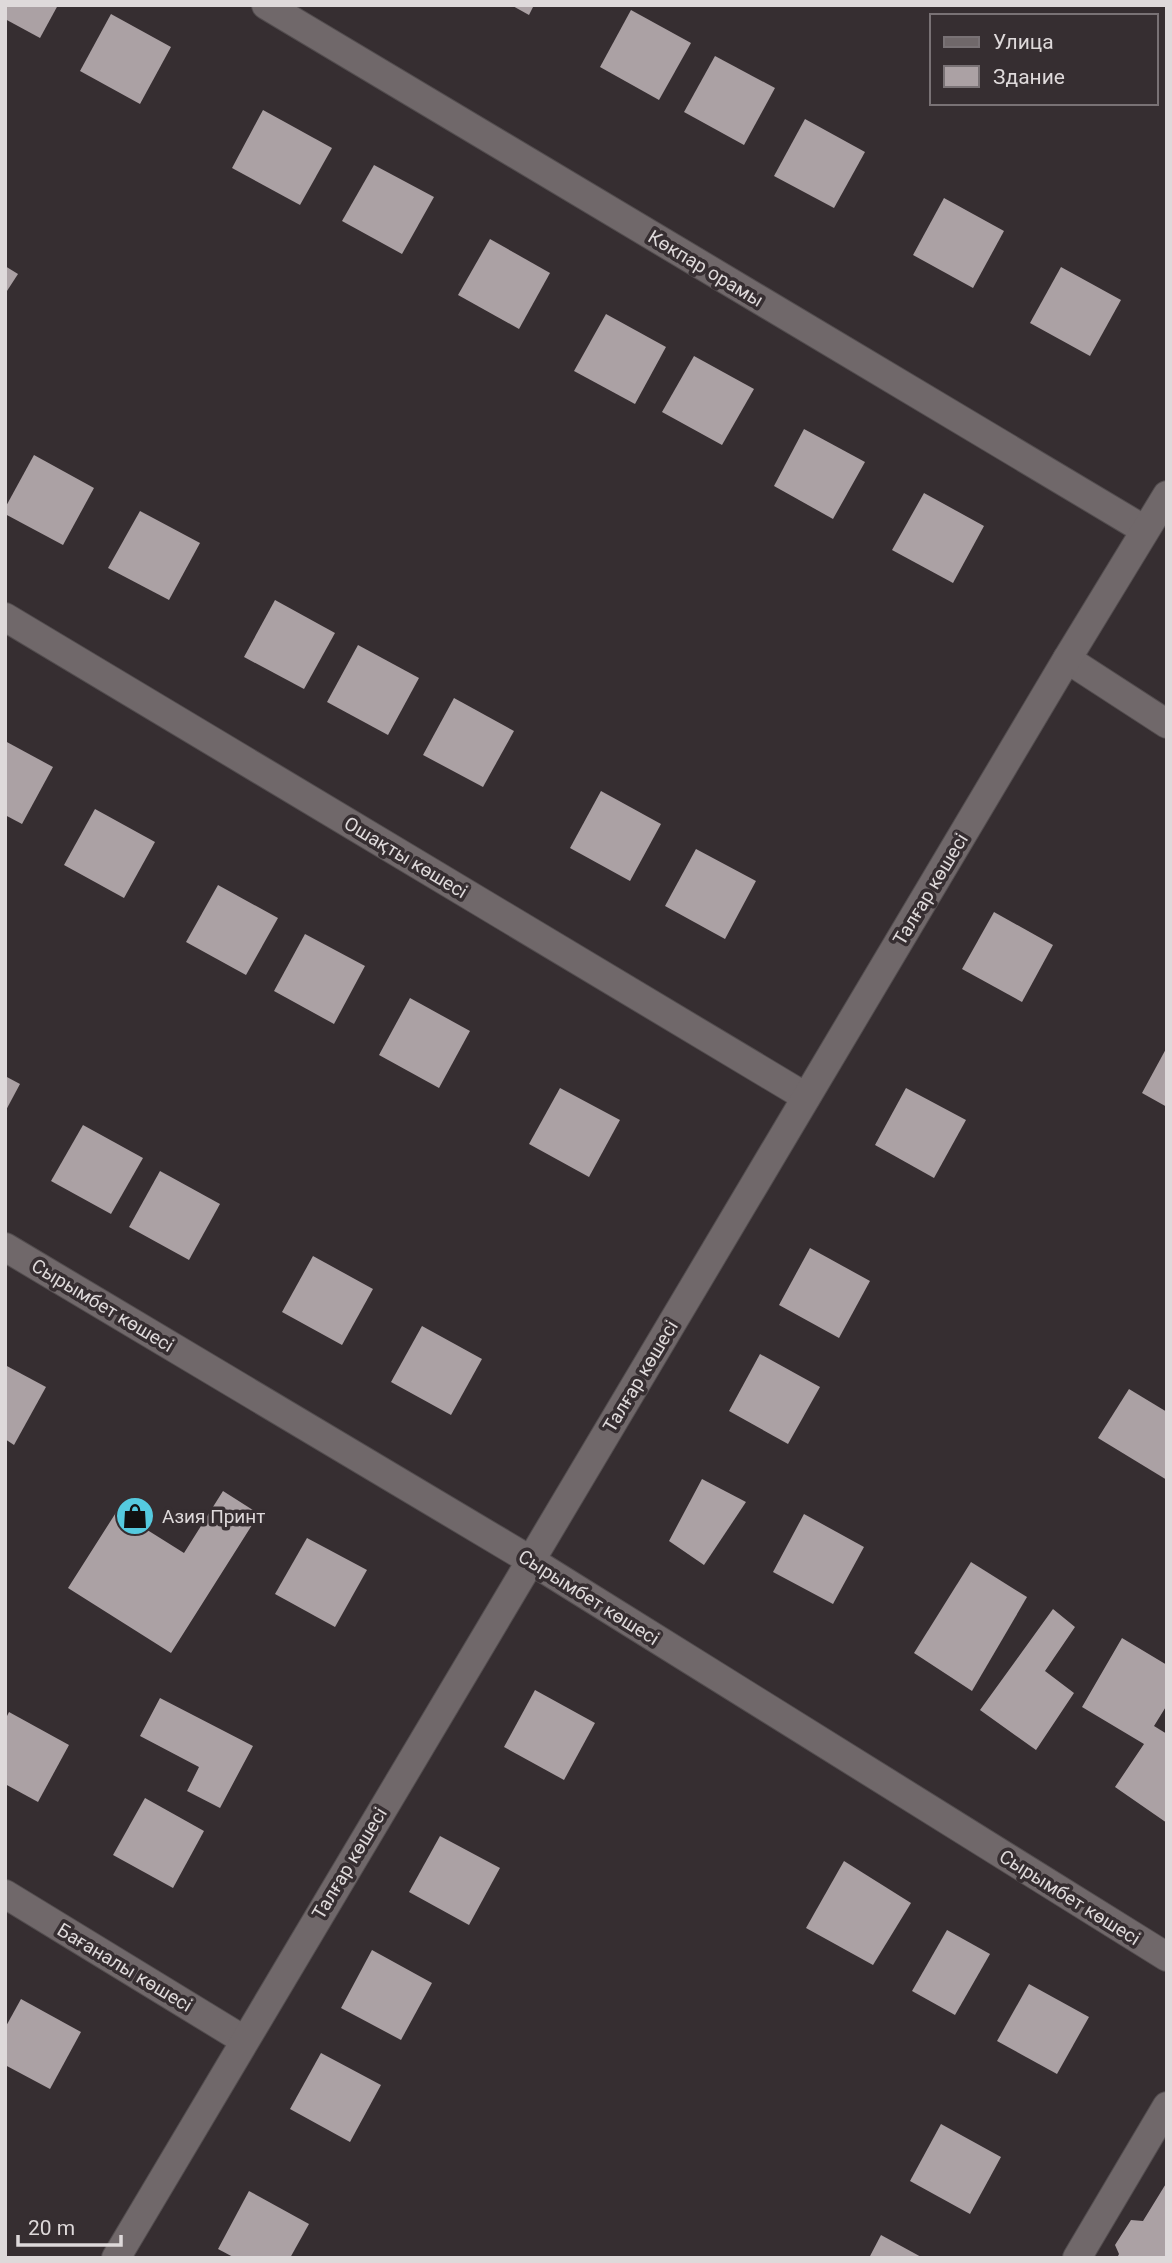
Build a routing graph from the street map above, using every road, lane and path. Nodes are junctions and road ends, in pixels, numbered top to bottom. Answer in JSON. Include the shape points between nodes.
{"nodes":[{"id":1,"x":266,"y":5,"type":"edge"},
{"id":2,"x":1167,"y":495,"type":"edge"},
{"id":3,"x":1145,"y":530,"type":"junction"},
{"id":4,"x":5,"y":617,"type":"edge"},
{"id":5,"x":1067,"y":659,"type":"junction"},
{"id":6,"x":1167,"y":724,"type":"edge"},
{"id":7,"x":806,"y":1097,"type":"junction"},
{"id":8,"x":5,"y":1247,"type":"edge"},
{"id":9,"x":530,"y":1560,"type":"junction"},
{"id":10,"x":5,"y":1894,"type":"edge"},
{"id":11,"x":1167,"y":1957,"type":"edge"},
{"id":12,"x":244,"y":2040,"type":"junction"},
{"id":13,"x":1167,"y":2106,"type":"edge"},
{"id":14,"x":116,"y":2258,"type":"edge"},
{"id":15,"x":1077,"y":2258,"type":"edge"}],
"edges":[{"from":1,"to":3,"type":"street","name":"Көкпар орамы"},
{"from":2,"to":3,"type":"street","name":"Талғар көшесі"},
{"from":3,"to":5,"type":"street","name":"Талғар көшесі"},
{"from":4,"to":7,"type":"street","name":"Ошақты көшесі"},
{"from":5,"to":6,"type":"street"},
{"from":5,"to":7,"type":"street","name":"Талғар көшесі"},
{"from":7,"to":9,"type":"street","name":"Талғар көшесі"},
{"from":8,"to":9,"type":"street","name":"Сырымбет көшесі"},
{"from":9,"to":11,"type":"street","name":"Сырымбет көшесі"},
{"from":9,"to":12,"type":"street","name":"Талғар көшесі"},
{"from":10,"to":12,"type":"street","name":"Бағаналы көшесі"},
{"from":12,"to":14,"type":"street","name":"Талғар көшесі"},
{"from":13,"to":15,"type":"street"}]}
